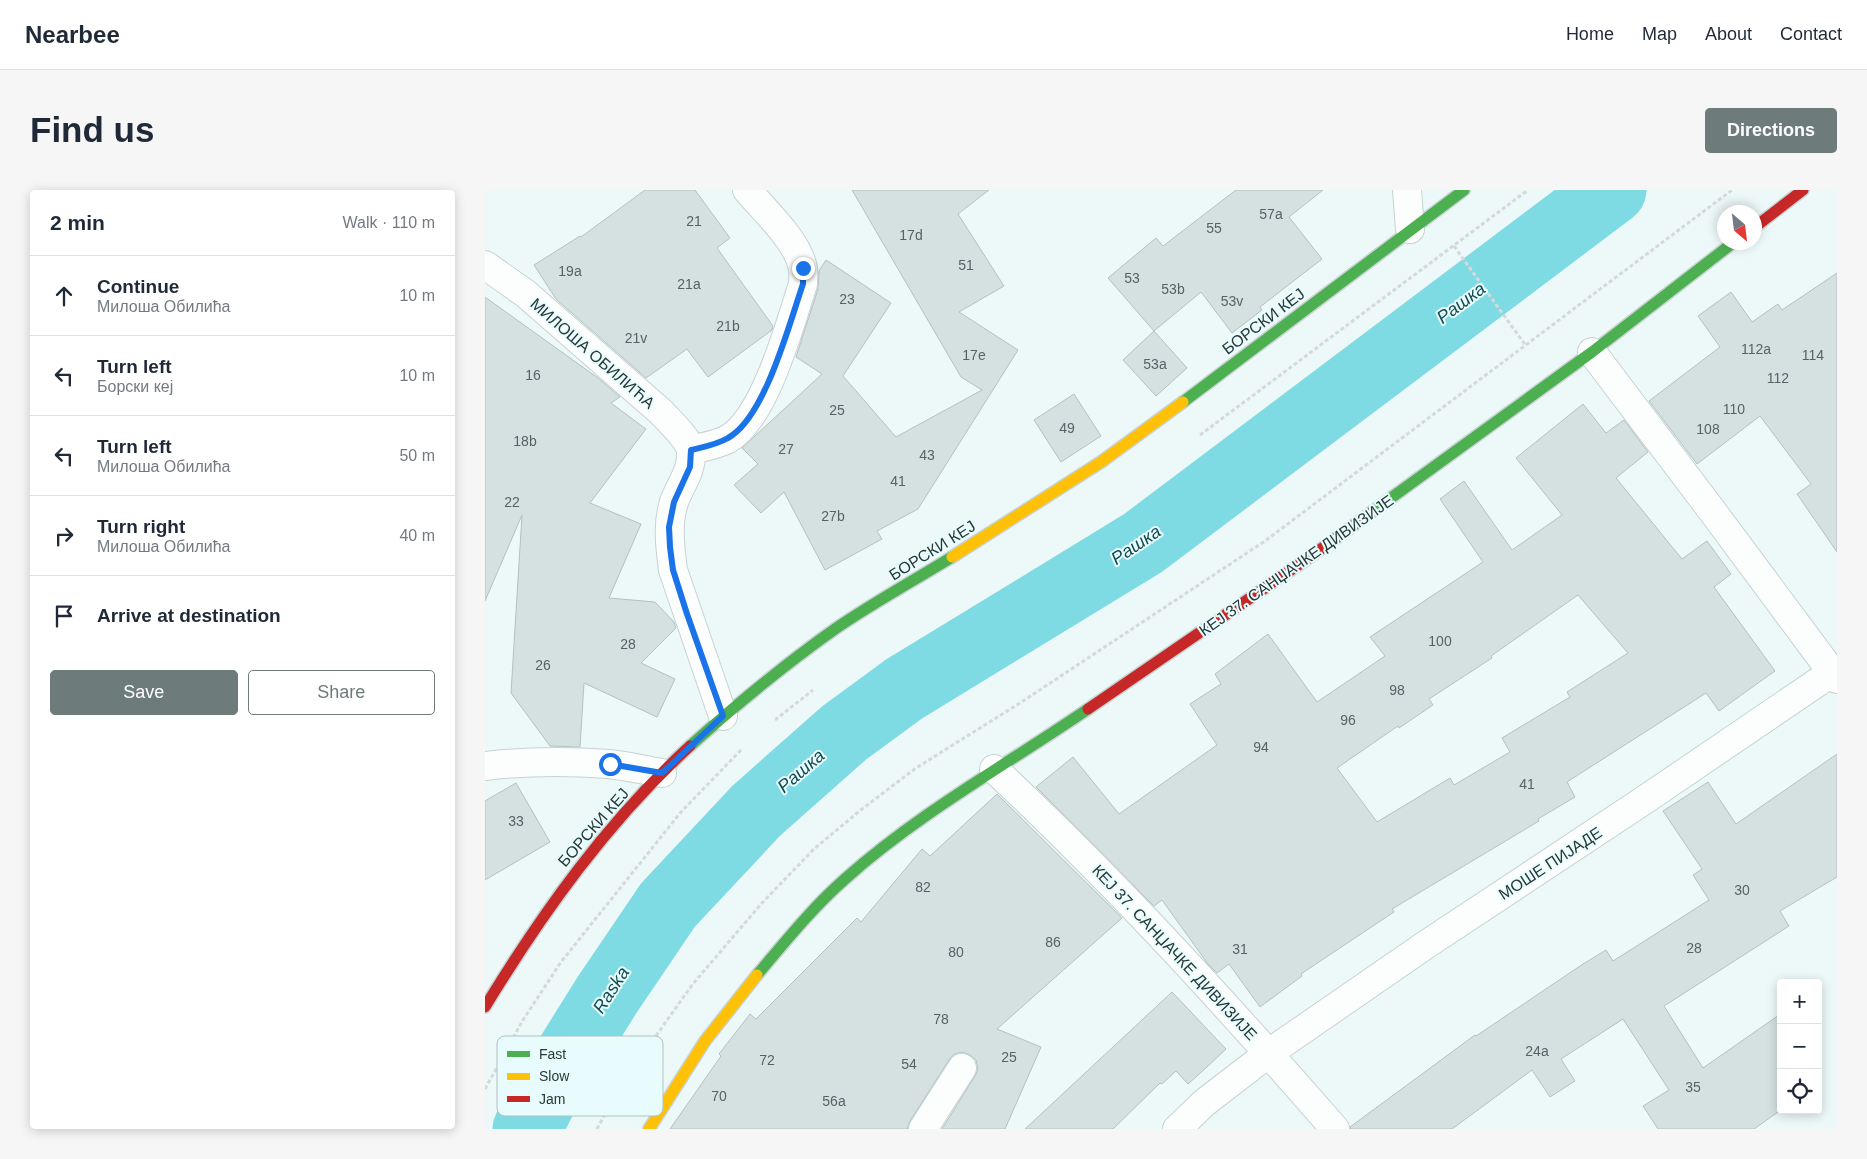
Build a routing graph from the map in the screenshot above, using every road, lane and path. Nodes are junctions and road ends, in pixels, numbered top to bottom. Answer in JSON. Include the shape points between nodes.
{"nodes":[{"id":1,"x":747,"y":190,"type":"edge"},
{"id":2,"x":1407,"y":190,"type":"edge"},
{"id":3,"x":1464,"y":190,"type":"edge"},
{"id":4,"x":1528,"y":190,"type":"edge"},
{"id":5,"x":1803,"y":190,"type":"edge"},
{"id":6,"x":1762,"y":222,"type":"edge"},
{"id":7,"x":1410,"y":229,"type":"junction"},
{"id":8,"x":1453,"y":246,"type":"junction"},
{"id":9,"x":1724,"y":250,"type":"edge"},
{"id":10,"x":485,"y":265,"type":"edge"},
{"id":11,"x":1526,"y":346,"type":"dead end"},
{"id":12,"x":1592,"y":352,"type":"junction"},
{"id":13,"x":1193,"y":440,"type":"dead end"},
{"id":14,"x":691,"y":450,"type":"junction"},
{"id":15,"x":1835,"y":674,"type":"edge"},
{"id":16,"x":820,"y":685,"type":"dead end"},
{"id":17,"x":723,"y":716,"type":"junction"},
{"id":18,"x":770,"y":725,"type":"dead end"},
{"id":19,"x":748,"y":742,"type":"dead end"},
{"id":20,"x":485,"y":766,"type":"edge"},
{"id":21,"x":994,"y":769,"type":"junction"},
{"id":22,"x":662,"y":773,"type":"junction"},
{"id":23,"x":485,"y":1007,"type":"edge"},
{"id":24,"x":514,"y":1036,"type":"edge"},
{"id":25,"x":1269,"y":1054,"type":"junction"},
{"id":26,"x":497,"y":1067,"type":"edge"},
{"id":27,"x":962,"y":1068,"type":"dead end"},
{"id":28,"x":485,"y":1089,"type":"edge"},
{"id":29,"x":663,"y":1107,"type":"edge"},
{"id":30,"x":657,"y":1116,"type":"edge"},
{"id":31,"x":649,"y":1129,"type":"edge"},
{"id":32,"x":923,"y":1129,"type":"edge"},
{"id":33,"x":1177,"y":1129,"type":"edge"},
{"id":34,"x":1335,"y":1129,"type":"edge"}],
"edges":[{"from":1,"to":14,"type":"street","via":[[797,253],[803,268],[803,284],[766,388],[752,413],[729,438]]},
{"from":2,"to":7,"type":"street"},
{"from":3,"to":7,"type":"street","name":"БОРСКИ КЕЈ"},
{"from":4,"to":8,"type":"path"},
{"from":5,"to":6,"type":"street"},
{"from":7,"to":17,"type":"street","name":"БОРСКИ КЕЈ","via":[[1126,445],[1019,516],[837,628]]},
{"from":8,"to":11,"type":"path"},
{"from":8,"to":13,"type":"path"},
{"from":9,"to":12,"type":"street","name":"КЕЈ 37. САНЏАЧКЕ ДИВИЗИЈЕ"},
{"from":10,"to":14,"type":"street","name":"МИЛОША ОБИЛИЋА","via":[[526,294],[661,412]]},
{"from":12,"to":15,"type":"street","name":"МОШЕ ПИЈАДЕ"},
{"from":12,"to":21,"type":"street","name":"КЕЈ 37. САНЏАЧКЕ ДИВИЗИЈЕ","via":[[1310,557]]},
{"from":14,"to":17,"type":"street","via":[[690,467],[674,502],[669,527],[670,547],[684,606]]},
{"from":15,"to":25,"type":"street","name":"МОШЕ ПИЈАДЕ","via":[[1424,946]]},
{"from":16,"to":18,"type":"path"},
{"from":17,"to":22,"type":"street","name":"БОРСКИ КЕЈ"},
{"from":19,"to":24,"type":"path","via":[[681,812],[561,962]]},
{"from":20,"to":22,"type":"street","via":[[541,762],[610,764]]},
{"from":21,"to":25,"type":"street","name":"КЕЈ 37. САНЏАЧКЕ ДИВИЗИЈЕ","via":[[1053,823],[1138,910]]},
{"from":21,"to":29,"type":"street","name":"КЕЈ 37. САНЏАЧКЕ ДИВИЗИЈЕ","via":[[883,848],[805,918],[731,1006]]},
{"from":22,"to":23,"type":"street","name":"БОРСКИ КЕЈ","via":[[590,852],[525,941]]},
{"from":25,"to":33,"type":"street","name":"МОШЕ ПИЈАДЕ","via":[[1204,1103]]},
{"from":25,"to":34,"type":"street"},
{"from":26,"to":28,"type":"path"},
{"from":27,"to":32,"type":"street"},
{"from":30,"to":31,"type":"street","name":"КЕЈ 37. САНЏАЧКЕ ДИВИЗИЈЕ"}]}
